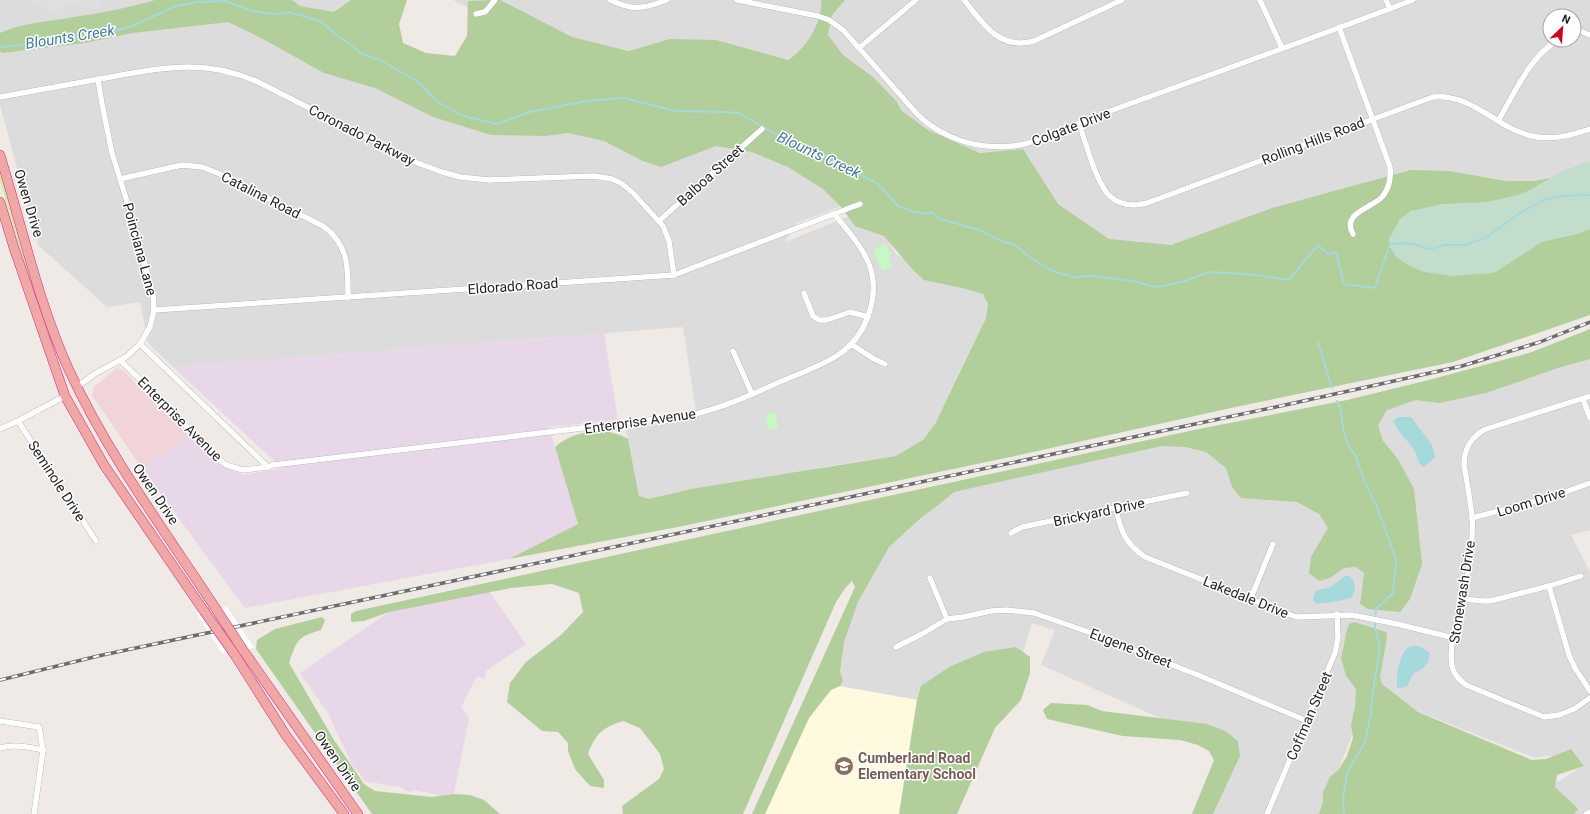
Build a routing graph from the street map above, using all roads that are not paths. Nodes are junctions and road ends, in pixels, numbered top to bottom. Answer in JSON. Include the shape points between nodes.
{"nodes":[{"id":1,"x":495,"y":0,"type":"edge"},
{"id":2,"x":610,"y":0,"type":"edge"},
{"id":3,"x":667,"y":0,"type":"edge"},
{"id":4,"x":737,"y":0,"type":"edge"},
{"id":5,"x":916,"y":0,"type":"edge"},
{"id":6,"x":964,"y":0,"type":"edge"},
{"id":7,"x":1122,"y":0,"type":"edge"},
{"id":8,"x":1260,"y":0,"type":"edge"},
{"id":9,"x":1386,"y":0,"type":"edge"},
{"id":10,"x":1413,"y":0,"type":"edge"},
{"id":11,"x":1390,"y":9,"type":"junction"},
{"id":12,"x":476,"y":14,"type":"dead end"},
{"id":13,"x":1339,"y":27,"type":"junction"},
{"id":14,"x":859,"y":48,"type":"junction"},
{"id":15,"x":1282,"y":48,"type":"junction"},
{"id":16,"x":1546,"y":48,"type":"edge"},
{"id":17,"x":98,"y":79,"type":"junction"},
{"id":18,"x":0,"y":97,"type":"edge"},
{"id":19,"x":1373,"y":118,"type":"junction"},
{"id":20,"x":1498,"y":121,"type":"junction"},
{"id":21,"x":1079,"y":123,"type":"junction"},
{"id":22,"x":762,"y":129,"type":"dead end"},
{"id":23,"x":1590,"y":129,"type":"edge"},
{"id":24,"x":0,"y":155,"type":"edge"},
{"id":25,"x":120,"y":179,"type":"junction"},
{"id":26,"x":0,"y":202,"type":"edge"},
{"id":27,"x":860,"y":204,"type":"dead end"},
{"id":28,"x":834,"y":214,"type":"junction"},
{"id":29,"x":659,"y":221,"type":"junction"},
{"id":30,"x":1352,"y":234,"type":"dead end"},
{"id":31,"x":674,"y":274,"type":"junction"},
{"id":32,"x":804,"y":293,"type":"dead end"},
{"id":33,"x":348,"y":297,"type":"junction"},
{"id":34,"x":154,"y":310,"type":"junction"},
{"id":35,"x":868,"y":318,"type":"junction"},
{"id":36,"x":41,"y":326,"type":"junction"},
{"id":37,"x":140,"y":344,"type":"junction"},
{"id":38,"x":851,"y":344,"type":"junction"},
{"id":39,"x":733,"y":351,"type":"dead end"},
{"id":40,"x":120,"y":360,"type":"junction"},
{"id":41,"x":885,"y":364,"type":"dead end"},
{"id":42,"x":78,"y":386,"type":"junction"},
{"id":43,"x":752,"y":394,"type":"junction"},
{"id":44,"x":65,"y":396,"type":"junction"},
{"id":45,"x":1590,"y":396,"type":"edge"},
{"id":46,"x":1582,"y":399,"type":"junction"},
{"id":47,"x":1590,"y":418,"type":"edge"},
{"id":48,"x":18,"y":422,"type":"junction"},
{"id":49,"x":0,"y":429,"type":"edge"},
{"id":50,"x":114,"y":454,"type":"junction"},
{"id":51,"x":268,"y":467,"type":"junction"},
{"id":52,"x":1590,"y":483,"type":"edge"},
{"id":53,"x":1187,"y":493,"type":"dead end"},
{"id":54,"x":1116,"y":509,"type":"junction"},
{"id":55,"x":1472,"y":518,"type":"junction"},
{"id":56,"x":1011,"y":533,"type":"dead end"},
{"id":57,"x":96,"y":542,"type":"dead end"},
{"id":58,"x":1273,"y":544,"type":"dead end"},
{"id":59,"x":1581,"y":576,"type":"dead end"},
{"id":60,"x":930,"y":578,"type":"dead end"},
{"id":61,"x":1549,"y":586,"type":"junction"},
{"id":62,"x":1250,"y":598,"type":"junction"},
{"id":63,"x":1463,"y":599,"type":"junction"},
{"id":64,"x":1337,"y":614,"type":"junction"},
{"id":65,"x":947,"y":619,"type":"junction"},
{"id":66,"x":1454,"y":638,"type":"junction"},
{"id":67,"x":896,"y":647,"type":"dead end"},
{"id":68,"x":1590,"y":691,"type":"edge"},
{"id":69,"x":1590,"y":698,"type":"edge"},
{"id":70,"x":0,"y":721,"type":"edge"},
{"id":71,"x":1307,"y":721,"type":"junction"},
{"id":72,"x":0,"y":748,"type":"edge"},
{"id":73,"x":43,"y":750,"type":"junction"},
{"id":74,"x":1590,"y":812,"type":"edge"},
{"id":75,"x":34,"y":814,"type":"edge"},
{"id":76,"x":344,"y":814,"type":"edge"},
{"id":77,"x":358,"y":814,"type":"edge"},
{"id":78,"x":1267,"y":814,"type":"edge"},
{"id":79,"x":1586,"y":814,"type":"edge"}],
"edges":[{"from":1,"to":12,"type":"street","via":[[486,12]]},
{"from":2,"to":3,"type":"street","via":[[626,7],[640,8]]},
{"from":4,"to":14,"type":"street","name":"Colgate Drive","via":[[822,17],[836,24]]},
{"from":5,"to":14,"type":"street"},
{"from":6,"to":7,"type":"street","via":[[997,36],[1020,44],[1034,41]]},
{"from":8,"to":15,"type":"street"},
{"from":9,"to":11,"type":"street"},
{"from":10,"to":11,"type":"street","name":"Colgate Drive"},
{"from":11,"to":13,"type":"street","name":"Colgate Drive"},
{"from":13,"to":15,"type":"street","name":"Colgate Drive"},
{"from":13,"to":19,"type":"street"},
{"from":14,"to":21,"type":"street","name":"Colgate Drive","via":[[922,118],[956,139],[984,146],[1012,146],[1038,141]]},
{"from":15,"to":21,"type":"street","name":"Colgate Drive"},
{"from":16,"to":20,"type":"street","via":[[1532,65]]},
{"from":17,"to":18,"type":"street","name":"Coronado Parkway"},
{"from":17,"to":25,"type":"street","name":"Poinciana Lane","via":[[107,134]]},
{"from":17,"to":29,"type":"street","name":"Coronado Parkway","via":[[174,67],[201,67],[234,73],[260,83],[428,167],[460,177],[489,180],[602,177],[612,179],[628,188]]},
{"from":19,"to":20,"type":"street","name":"Rolling Hills Road","via":[[1425,99],[1443,96],[1465,101]]},
{"from":19,"to":21,"type":"street","name":"Rolling Hills Road","via":[[1147,203],[1133,205],[1117,201],[1106,192]]},
{"from":19,"to":30,"type":"street","via":[[1390,167],[1390,180],[1382,198],[1353,216],[1350,225]]},
{"from":20,"to":23,"type":"street","name":"Rolling Hills Road","via":[[1524,134],[1544,138]]},
{"from":22,"to":29,"type":"street","name":"Balboa Street"},
{"from":24,"to":42,"type":"highway","name":"Owen Drive","via":[[56,338]]},
{"from":25,"to":33,"type":"street","name":"Catalina Road","via":[[182,166],[202,167],[323,226],[337,238],[344,252]]},
{"from":25,"to":34,"type":"street","name":"Poinciana Lane","via":[[153,294]]},
{"from":26,"to":36,"type":"highway","name":"Owen Drive"},
{"from":27,"to":28,"type":"street","name":"Eldorado Road"},
{"from":28,"to":31,"type":"street","name":"Eldorado Road"},
{"from":28,"to":35,"type":"street","name":"Enterprise Avenue","via":[[869,264],[873,287]]},
{"from":29,"to":31,"type":"street","name":"Coronado Parkway","via":[[667,233]]},
{"from":31,"to":33,"type":"street","name":"Eldorado Road"},
{"from":32,"to":35,"type":"street","via":[[813,316],[819,320],[850,312]]},
{"from":33,"to":34,"type":"street","name":"Eldorado Road"},
{"from":34,"to":37,"type":"street","name":"Poinciana Lane","via":[[150,327]]},
{"from":35,"to":38,"type":"street","name":"Enterprise Avenue"},
{"from":36,"to":42,"type":"highway","via":[[48,331],[67,379],[71,385]]},
{"from":36,"to":44,"type":"highway","name":"Owen Drive"},
{"from":37,"to":40,"type":"street","name":"Poinciana Lane"},
{"from":37,"to":51,"type":"street","name":"Enterprise Avenue"},
{"from":38,"to":41,"type":"street"},
{"from":38,"to":43,"type":"street","name":"Enterprise Avenue","via":[[830,360]]},
{"from":39,"to":43,"type":"street"},
{"from":40,"to":42,"type":"street","name":"Poinciana Lane"},
{"from":40,"to":51,"type":"street","name":"Enterprise Avenue","via":[[226,464],[243,470]]},
{"from":42,"to":50,"type":"highway","name":"Owen Drive"},
{"from":43,"to":51,"type":"street","name":"Enterprise Avenue","via":[[721,407],[691,415]]},
{"from":44,"to":48,"type":"street"},
{"from":44,"to":50,"type":"highway","via":[[74,395],[102,447]]},
{"from":44,"to":76,"type":"highway","name":"Owen Drive","bridge":true,"via":[[104,465],[233,652],[285,734]]},
{"from":45,"to":46,"type":"street","name":"Stonewash Drive"},
{"from":46,"to":47,"type":"street"},
{"from":46,"to":55,"type":"street","name":"Stonewash Drive","via":[[1486,429],[1473,438],[1466,449],[1464,461]]},
{"from":48,"to":49,"type":"street"},
{"from":48,"to":57,"type":"street","name":"Seminole Drive"},
{"from":50,"to":77,"type":"highway","name":"Owen Drive","bridge":true,"via":[[243,650]]},
{"from":52,"to":55,"type":"street","name":"Loom Drive","via":[[1551,497]]},
{"from":53,"to":54,"type":"street","name":"Brickyard Drive"},
{"from":54,"to":56,"type":"street","name":"Brickyard Drive","via":[[1022,527]]},
{"from":54,"to":62,"type":"street","name":"Lakedale Drive","via":[[1120,529],[1126,539],[1145,557]]},
{"from":55,"to":63,"type":"street","name":"Stonewash Drive"},
{"from":58,"to":62,"type":"street"},
{"from":59,"to":61,"type":"street"},
{"from":60,"to":65,"type":"street"},
{"from":61,"to":63,"type":"street","via":[[1484,602]]},
{"from":61,"to":68,"type":"street","via":[[1569,655]]},
{"from":62,"to":64,"type":"street","name":"Lakedale Drive","via":[[1296,617]]},
{"from":63,"to":66,"type":"street","name":"Stonewash Drive"},
{"from":64,"to":66,"type":"street","name":"Lakedale Drive","via":[[1358,616]]},
{"from":64,"to":71,"type":"street","name":"Coffman Street","via":[[1338,637],[1335,653]]},
{"from":65,"to":67,"type":"street"},
{"from":65,"to":71,"type":"street","name":"Eugene Street","via":[[1006,610],[1047,616]]},
{"from":66,"to":69,"type":"street","name":"Stonewash Drive","via":[[1452,666],[1459,680],[1466,685],[1544,717],[1558,716]]},
{"from":70,"to":73,"type":"street","via":[[39,727]]},
{"from":71,"to":78,"type":"street","name":"Coffman Street"},
{"from":72,"to":73,"type":"street","via":[[24,746]]},
{"from":73,"to":75,"type":"street"},
{"from":74,"to":79,"type":"street"}]}
